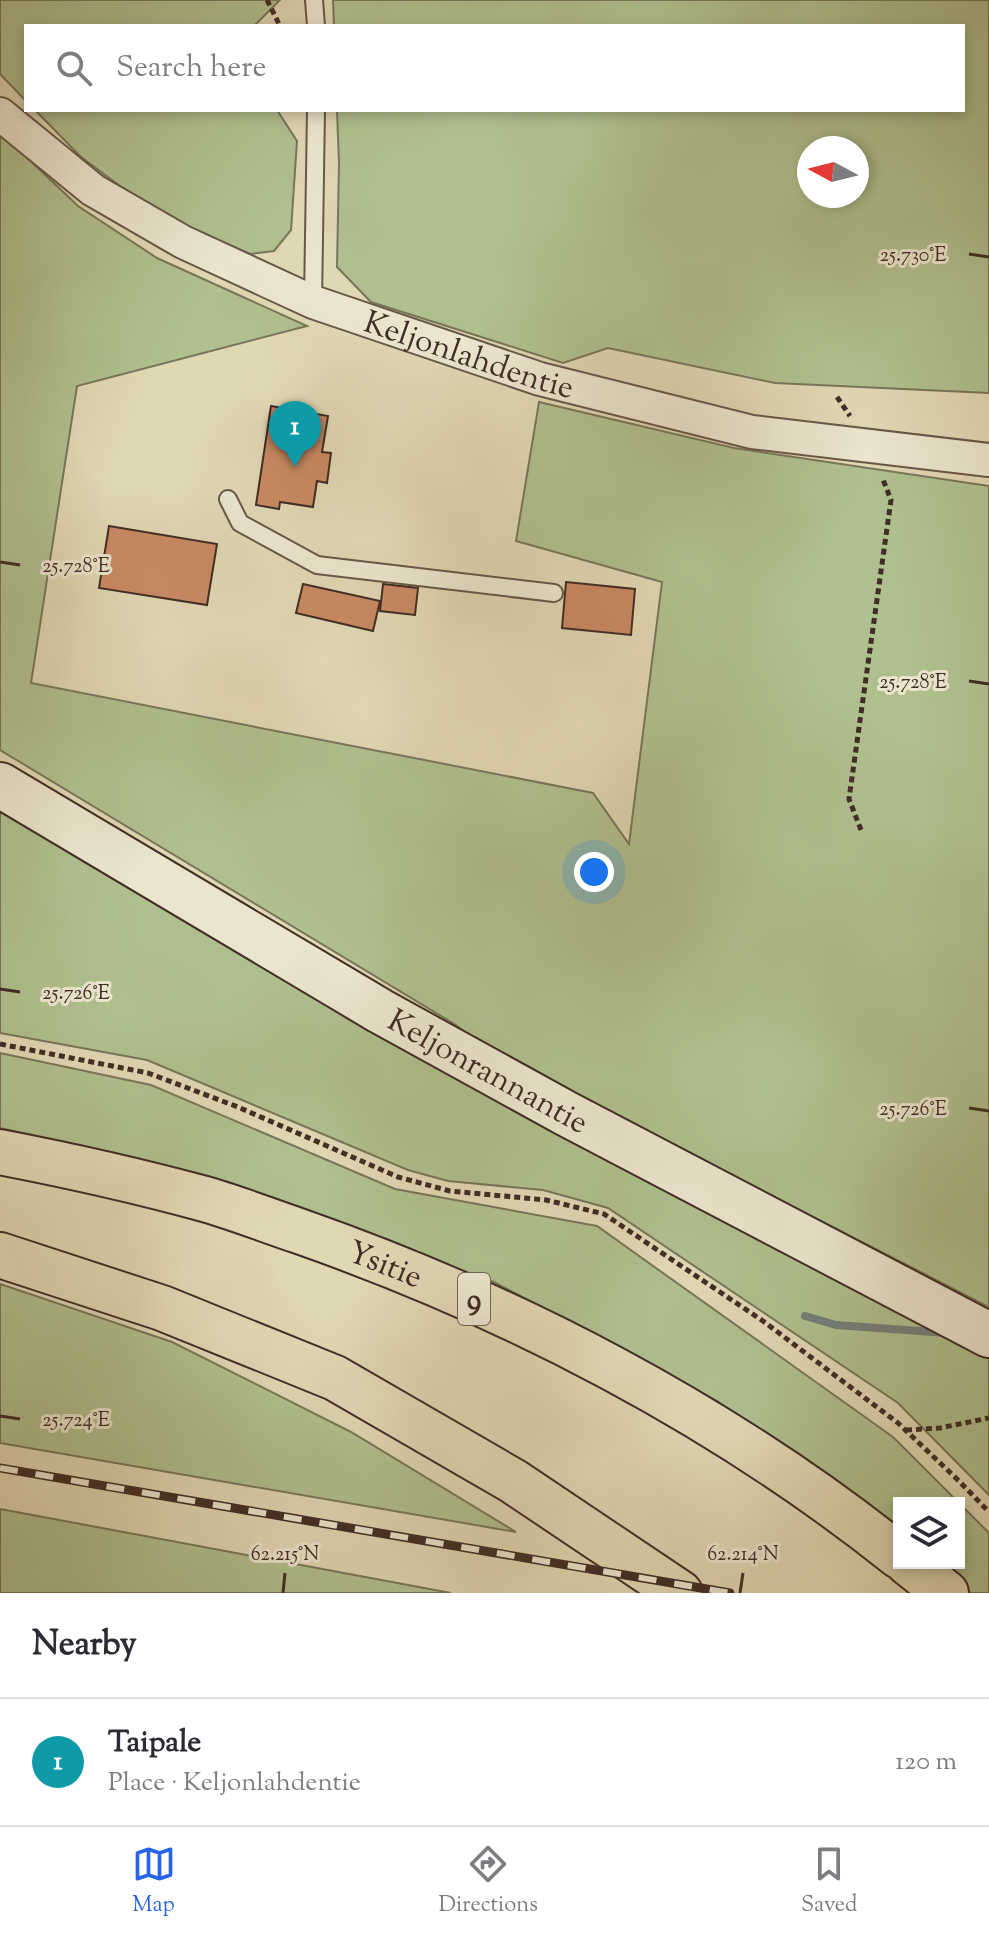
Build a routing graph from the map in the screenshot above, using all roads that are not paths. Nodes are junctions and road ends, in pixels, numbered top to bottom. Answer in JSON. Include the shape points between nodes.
{"nodes":[{"id":1,"x":314,"y":0,"type":"edge"},
{"id":2,"x":316,"y":24,"type":"edge"},
{"id":3,"x":316,"y":112,"type":"edge"},
{"id":4,"x":0,"y":114,"type":"edge"},
{"id":5,"x":313,"y":302,"type":"junction"},
{"id":6,"x":989,"y":460,"type":"edge"},
{"id":7,"x":228,"y":499,"type":"dead end"},
{"id":8,"x":554,"y":593,"type":"dead end"},
{"id":9,"x":0,"y":785,"type":"edge"},
{"id":10,"x":0,"y":1152,"type":"edge"},
{"id":11,"x":0,"y":1255,"type":"edge"},
{"id":12,"x":989,"y":1335,"type":"edge"},
{"id":13,"x":893,"y":1551,"type":"edge"},
{"id":14,"x":916,"y":1569,"type":"edge"},
{"id":15,"x":680,"y":1593,"type":"edge"},
{"id":16,"x":946,"y":1593,"type":"edge"}],
"edges":[{"from":1,"to":2,"type":"lane"},
{"from":3,"to":5,"type":"lane"},
{"from":4,"to":5,"type":"street","name":"Keljonlahdentie","via":[[93,190],[183,242]]},
{"from":5,"to":6,"type":"street","name":"Keljonlahdentie","via":[[540,379],[752,432]]},
{"from":7,"to":8,"type":"lane","via":[[240,523],[317,565]]},
{"from":9,"to":12,"type":"street","name":"Keljonrannantie","via":[[380,1011]]},
{"from":10,"to":13,"type":"highway","name":"Ysitie","number":"9","via":[[203,1199],[359,1252],[482,1303],[738,1441]]},
{"from":11,"to":15,"type":"highway","via":[[162,1308],[335,1378],[513,1481]]},
{"from":14,"to":16,"type":"highway"}]}
